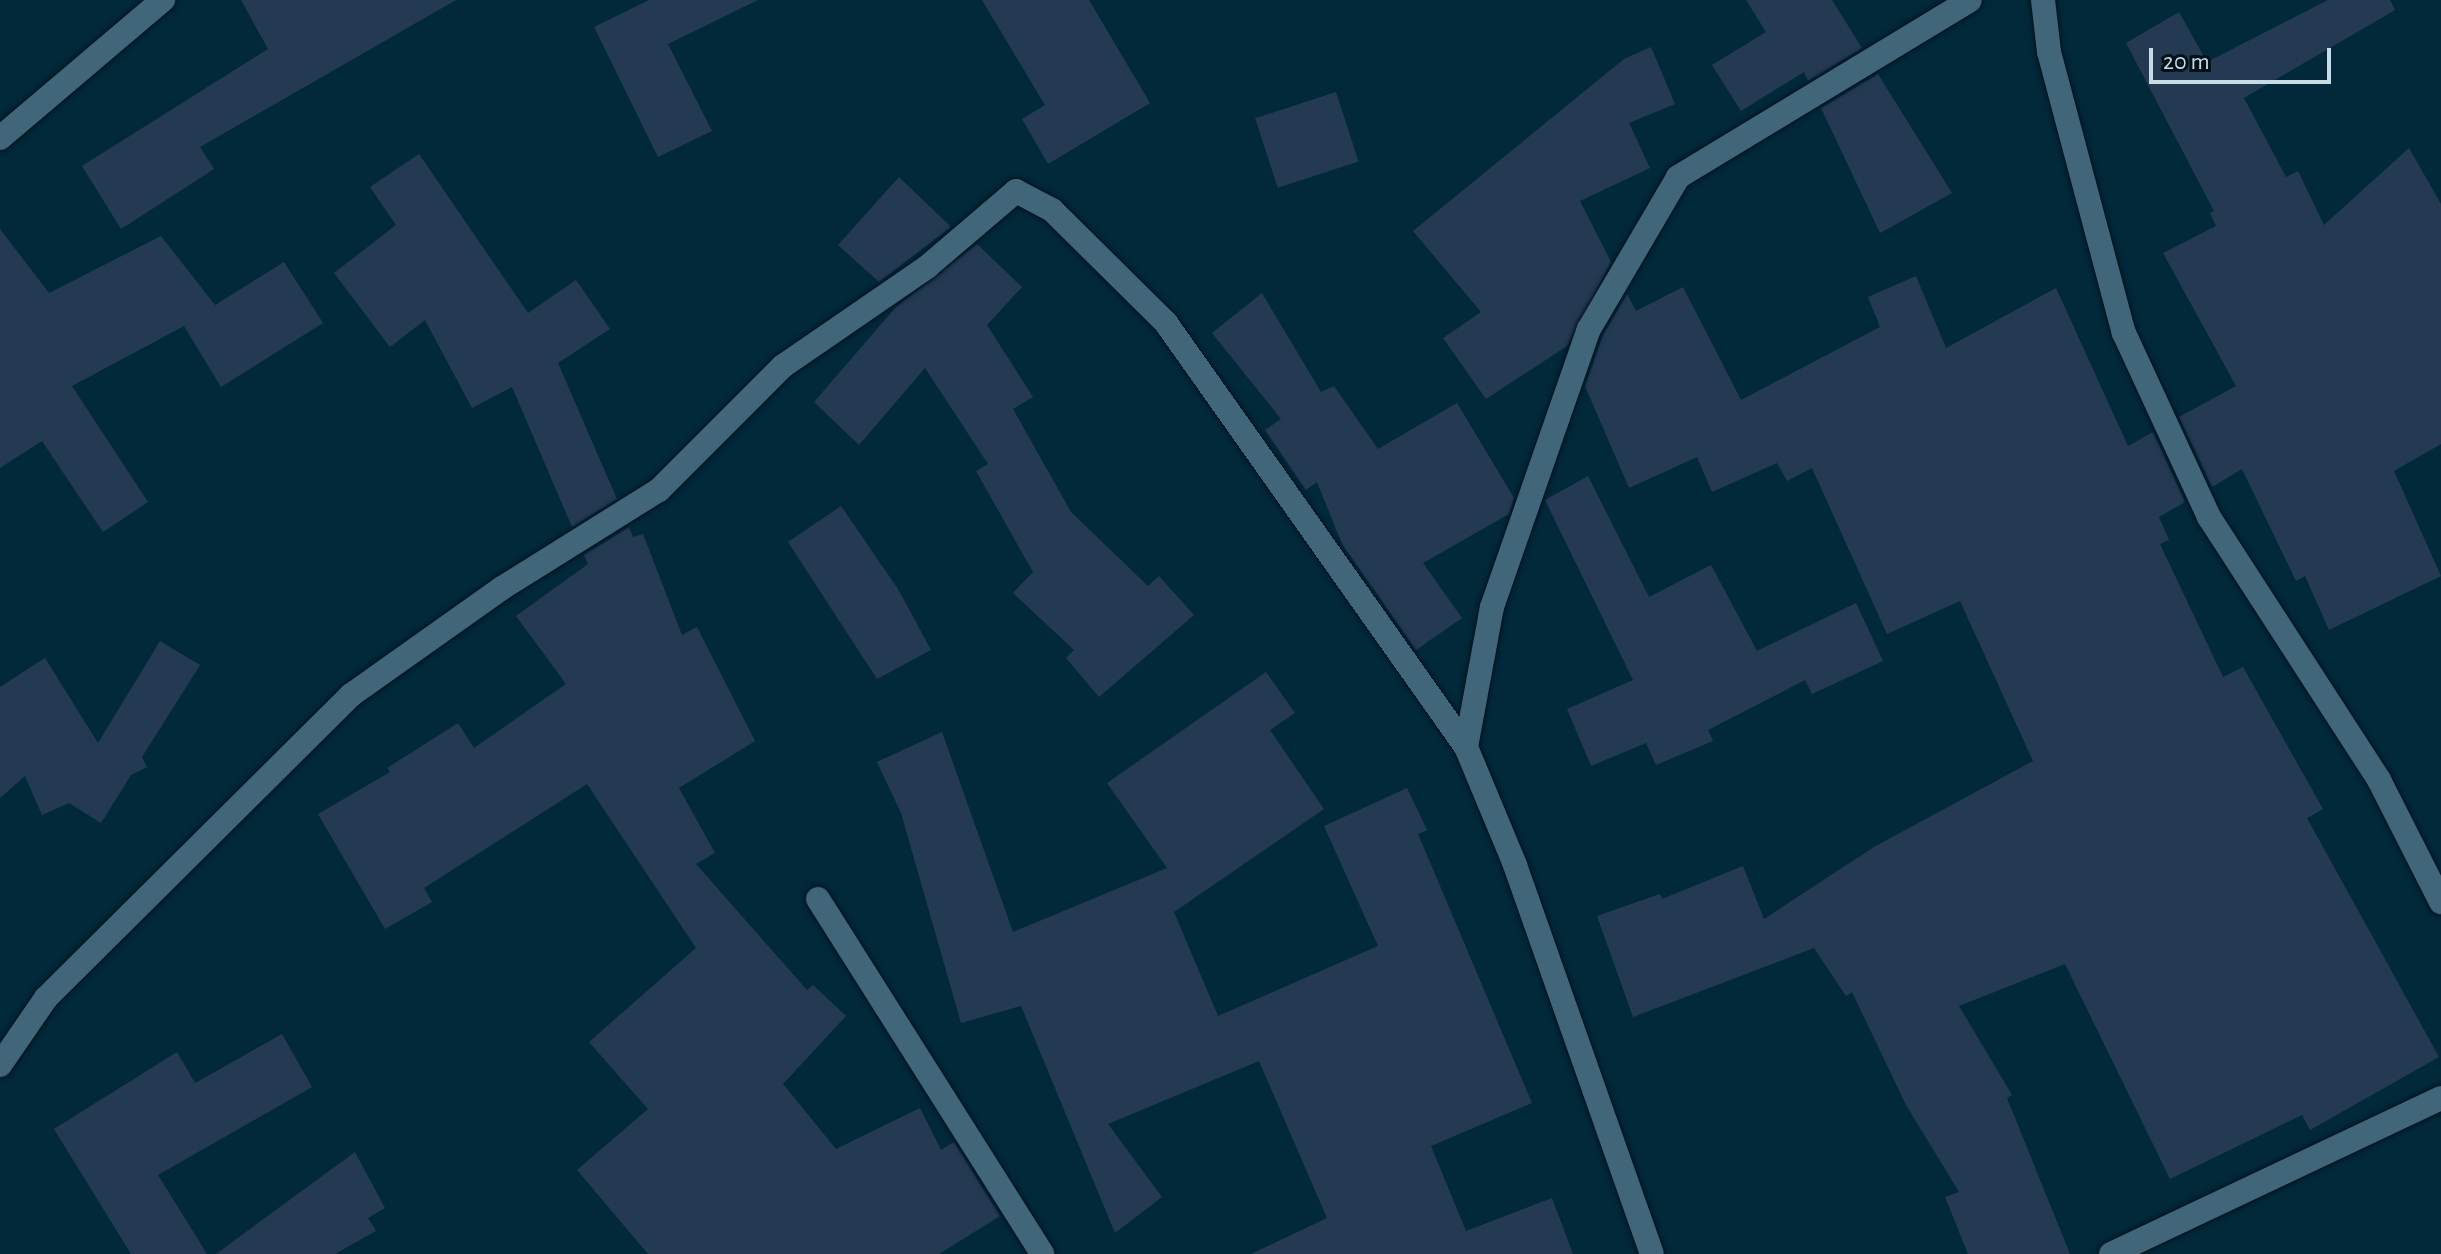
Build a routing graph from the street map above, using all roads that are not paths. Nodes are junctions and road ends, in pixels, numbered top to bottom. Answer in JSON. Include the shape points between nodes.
{"nodes":[{"id":1,"x":163,"y":0,"type":"edge"},
{"id":2,"x":1970,"y":0,"type":"edge"},
{"id":3,"x":2043,"y":0,"type":"edge"},
{"id":4,"x":0,"y":138,"type":"edge"},
{"id":5,"x":1466,"y":747,"type":"junction"},
{"id":6,"x":818,"y":899,"type":"dead end"},
{"id":7,"x":2441,"y":902,"type":"edge"},
{"id":8,"x":0,"y":1065,"type":"edge"},
{"id":9,"x":2441,"y":1098,"type":"edge"},
{"id":10,"x":1042,"y":1254,"type":"edge"},
{"id":11,"x":1652,"y":1254,"type":"edge"},
{"id":12,"x":2111,"y":1254,"type":"edge"}],
"edges":[{"from":1,"to":4,"type":"street"},
{"from":2,"to":5,"type":"street","via":[[1678,177],[1589,329],[1492,607]]},
{"from":3,"to":7,"type":"street","via":[[2049,52],[2124,333],[2209,517],[2379,780]]},
{"from":5,"to":8,"type":"street","via":[[1166,323],[1052,210],[1016,191],[927,267],[783,366],[659,490],[502,588],[351,695],[46,998]]},
{"from":5,"to":11,"type":"street","via":[[1515,865]]},
{"from":6,"to":10,"type":"street"},
{"from":9,"to":12,"type":"street"}]}
